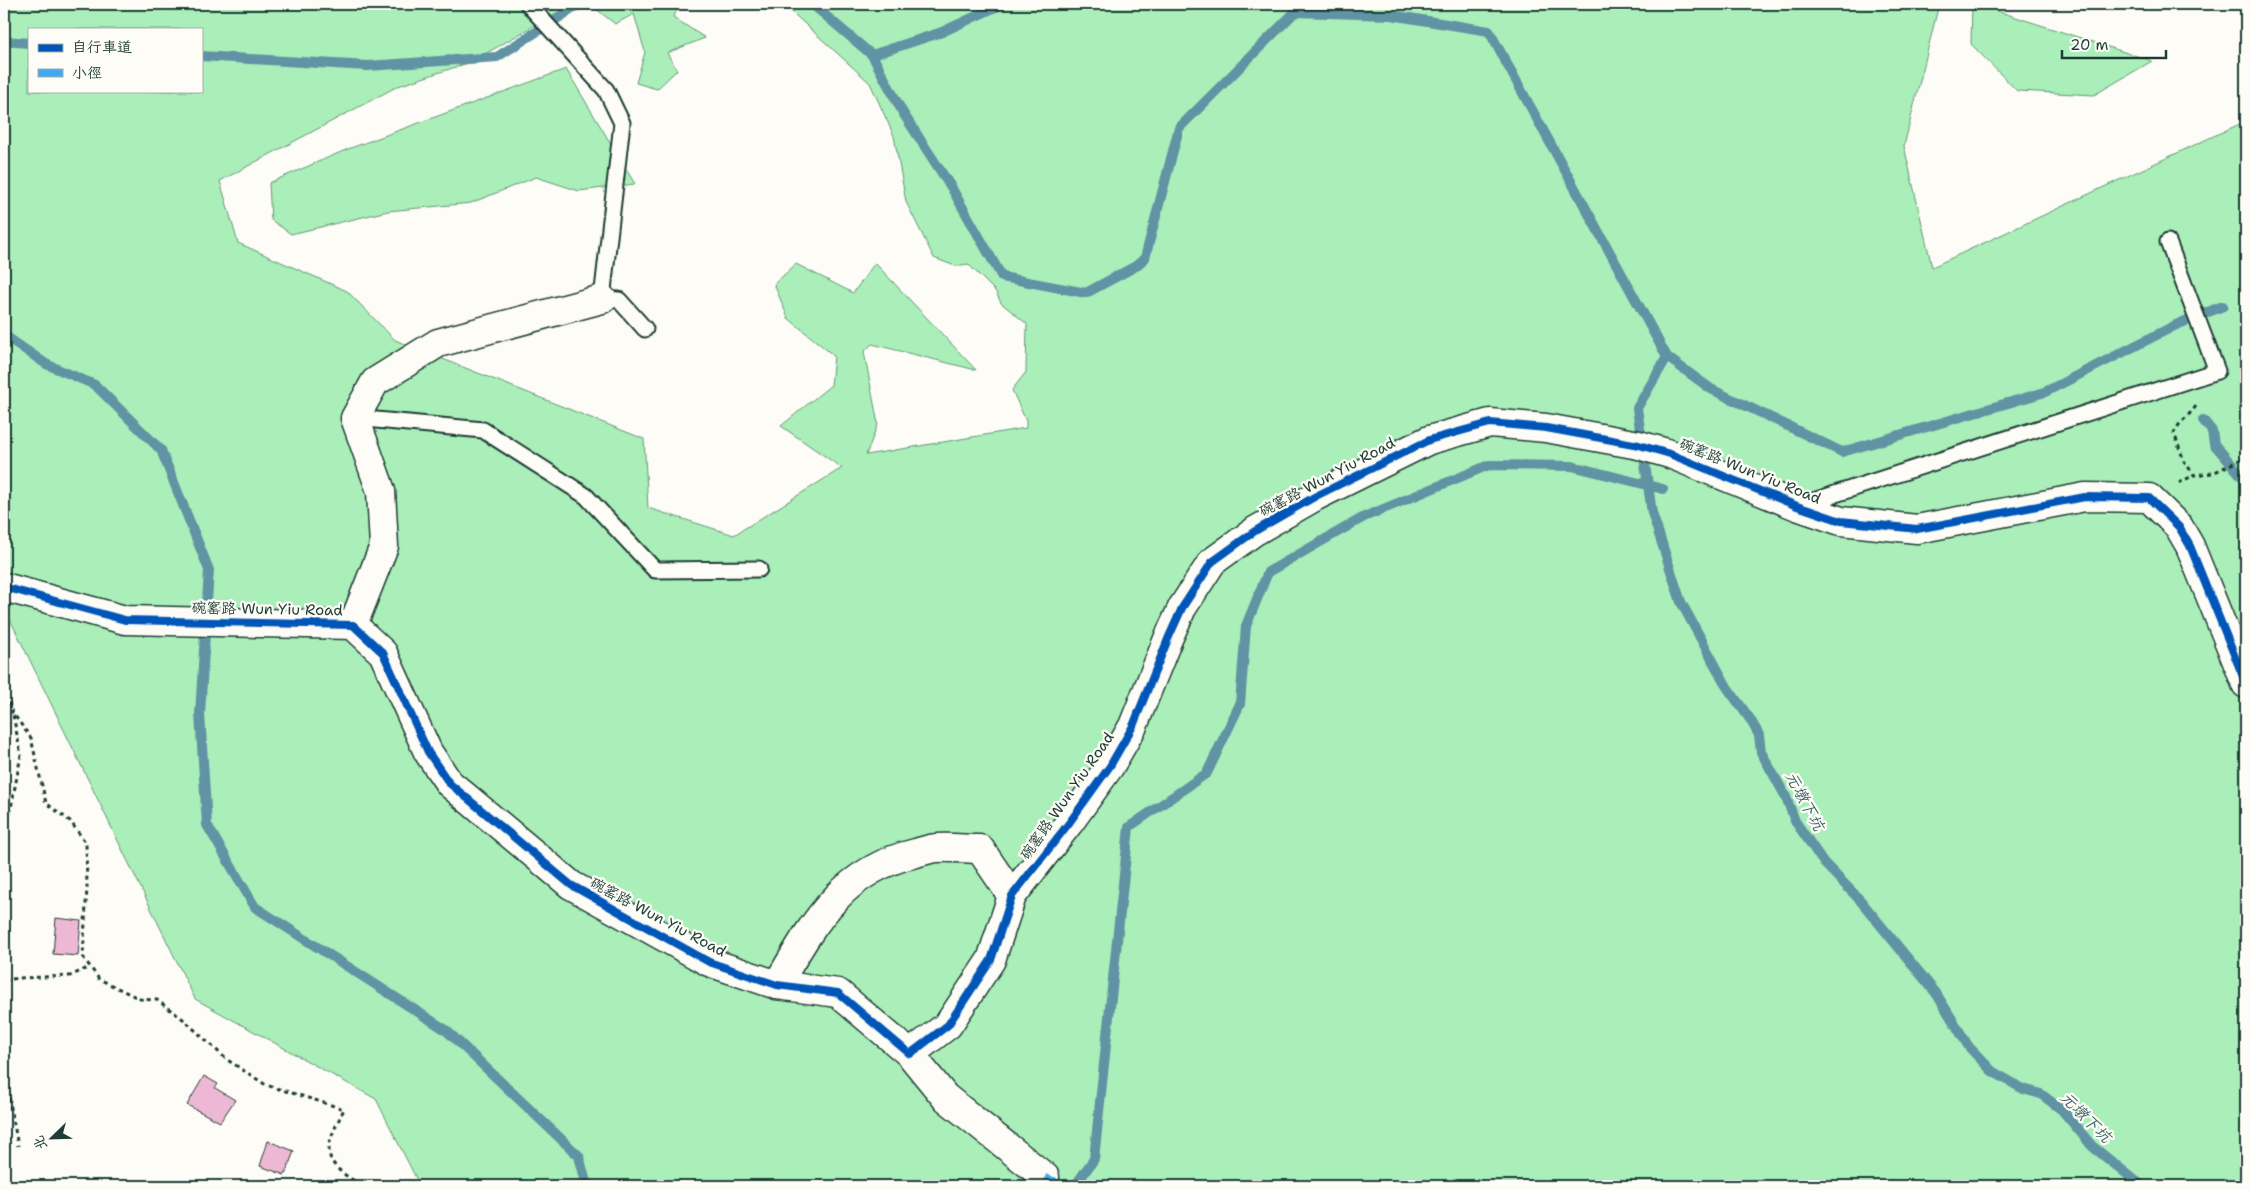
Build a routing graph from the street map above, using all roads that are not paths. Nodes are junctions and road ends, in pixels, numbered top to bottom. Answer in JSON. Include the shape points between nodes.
{"nodes":[{"id":1,"x":528,"y":4,"type":"edge"},
{"id":2,"x":2168,"y":242,"type":"dead end"},
{"id":3,"x":602,"y":299,"type":"junction"},
{"id":4,"x":646,"y":329,"type":"dead end"},
{"id":5,"x":355,"y":418,"type":"junction"},
{"id":6,"x":1798,"y":506,"type":"junction"},
{"id":7,"x":759,"y":569,"type":"dead end"},
{"id":8,"x":4,"y":587,"type":"edge"},
{"id":9,"x":353,"y":625,"type":"junction"},
{"id":10,"x":2246,"y":684,"type":"edge"},
{"id":11,"x":1012,"y":896,"type":"junction"},
{"id":12,"x":777,"y":985,"type":"junction"},
{"id":13,"x":910,"y":1054,"type":"junction"},
{"id":14,"x":1045,"y":1177,"type":"dead end"}],
"edges":[{"from":1,"to":3,"type":"lane","via":[[606,90],[622,122]]},
{"from":2,"to":6,"type":"lane","via":[[2217,371]]},
{"from":3,"to":4,"type":"lane","via":[[619,300]]},
{"from":3,"to":5,"type":"street","via":[[438,343],[375,382]]},
{"from":5,"to":7,"type":"lane","via":[[484,430],[586,496],[654,570]]},
{"from":5,"to":9,"type":"street","via":[[381,491],[384,546]]},
{"from":6,"to":10,"type":"street","name":"碗窰路 Wun Yiu Road","via":[[1841,521],[1918,529],[2085,497],[2149,498],[2179,527],[2190,546]]},
{"from":6,"to":11,"type":"street","name":"碗窰路 Wun Yiu Road","via":[[1654,449],[1546,428],[1490,423],[1429,440],[1342,483],[1255,531],[1212,562],[1182,608],[1133,726],[1110,766]]},
{"from":8,"to":9,"type":"street","name":"碗窰路 Wun Yiu Road","via":[[125,620]]},
{"from":9,"to":12,"type":"street","name":"碗窰路 Wun Yiu Road","via":[[383,653],[428,752],[449,783],[571,885],[709,962]]},
{"from":11,"to":12,"type":"street","via":[[980,849],[938,848],[898,857],[864,872],[838,895],[807,934]]},
{"from":11,"to":13,"type":"street","name":"碗窰路 Wun Yiu Road","via":[[991,960],[973,990],[948,1025]]},
{"from":12,"to":13,"type":"street","name":"碗窰路 Wun Yiu Road","via":[[838,994]]},
{"from":13,"to":14,"type":"street","via":[[945,1097]]}]}
